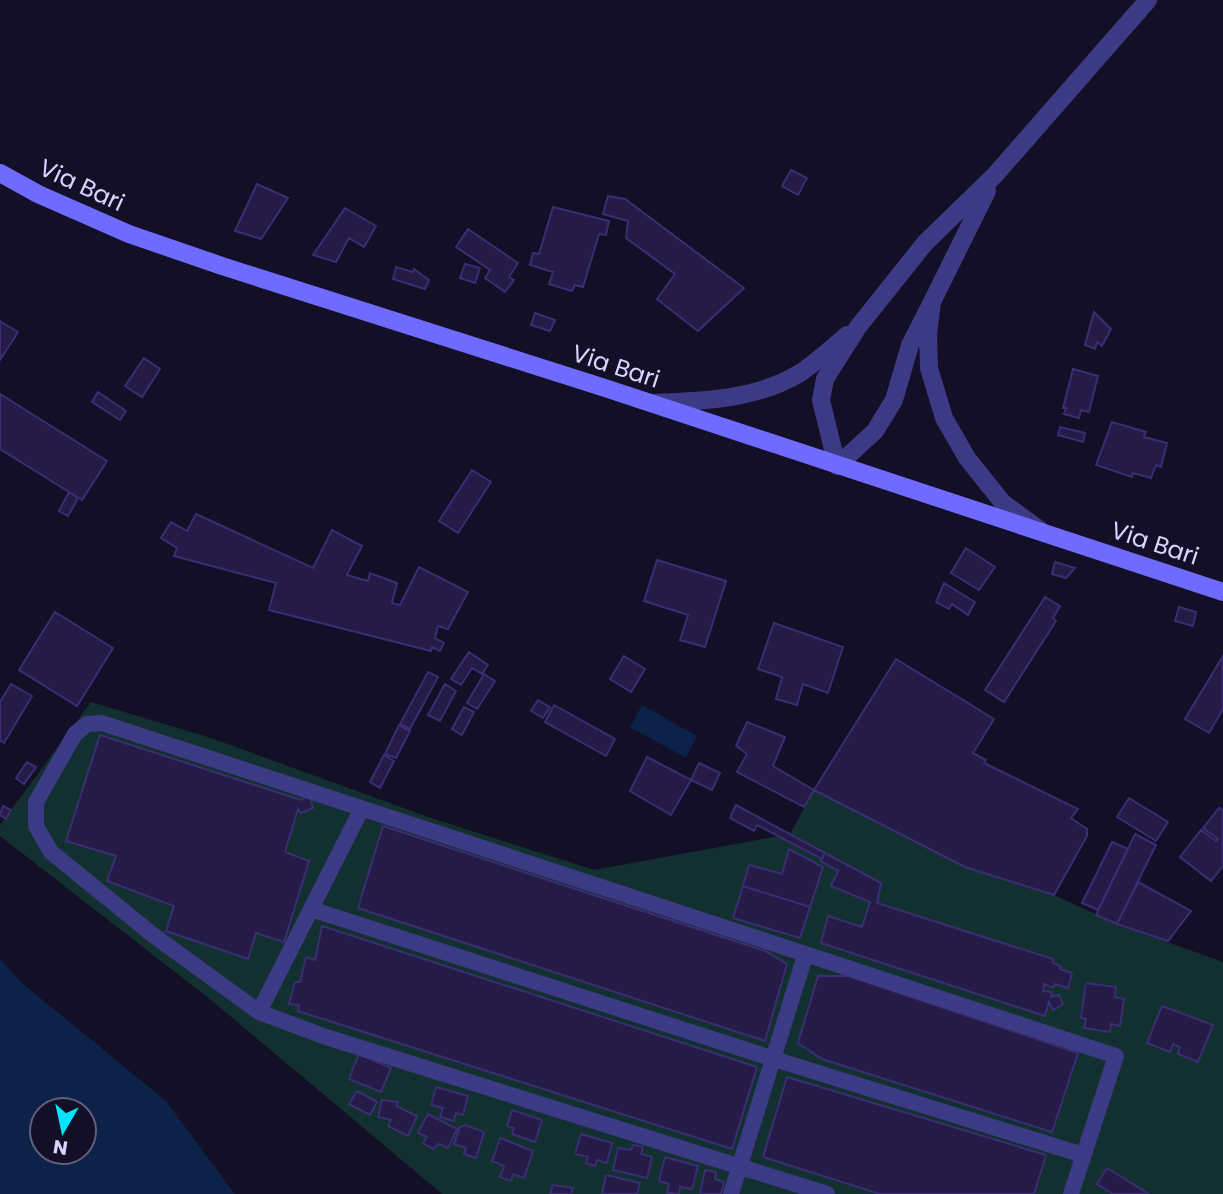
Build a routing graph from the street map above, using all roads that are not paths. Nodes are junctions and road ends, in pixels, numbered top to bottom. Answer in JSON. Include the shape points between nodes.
{"nodes":[{"id":1,"x":1148,"y":0,"type":"edge"},
{"id":2,"x":0,"y":173,"type":"edge"},
{"id":3,"x":995,"y":175,"type":"junction"},
{"id":4,"x":932,"y":302,"type":"junction"},
{"id":5,"x":858,"y":327,"type":"junction"},
{"id":6,"x":652,"y":403,"type":"junction"},
{"id":7,"x":837,"y":466,"type":"junction"},
{"id":8,"x":1046,"y":533,"type":"junction"},
{"id":9,"x":1223,"y":592,"type":"edge"},
{"id":10,"x":361,"y":810,"type":"junction"},
{"id":11,"x":311,"y":909,"type":"junction"},
{"id":12,"x":805,"y":956,"type":"junction"},
{"id":13,"x":260,"y":1012,"type":"junction"},
{"id":14,"x":774,"y":1059,"type":"junction"},
{"id":15,"x":1083,"y":1155,"type":"junction"},
{"id":16,"x":740,"y":1166,"type":"junction"},
{"id":17,"x":731,"y":1194,"type":"edge"},
{"id":18,"x":827,"y":1194,"type":"edge"},
{"id":19,"x":1071,"y":1194,"type":"edge"}],
"edges":[{"from":1,"to":3,"type":"street"},
{"from":2,"to":6,"type":"main road","name":"Via Bari","via":[[129,234]]},
{"from":3,"to":4,"type":"street"},
{"from":3,"to":5,"type":"street","via":[[925,243]]},
{"from":4,"to":7,"type":"street","via":[[910,345],[894,400],[875,431]]},
{"from":4,"to":8,"type":"street","via":[[929,368],[944,418],[967,458],[1003,503]]},
{"from":5,"to":6,"type":"street","via":[[799,373],[757,393]]},
{"from":5,"to":7,"type":"street","via":[[825,379],[821,400]]},
{"from":6,"to":7,"type":"main road","name":"Via Bari"},
{"from":7,"to":8,"type":"main road","name":"Via Bari"},
{"from":8,"to":9,"type":"main road","name":"Via Bari"},
{"from":10,"to":11,"type":"lane"},
{"from":10,"to":12,"type":"lane"},
{"from":10,"to":13,"type":"lane","via":[[102,723],[87,724],[75,734],[36,802],[36,826],[51,852],[153,935]]},
{"from":11,"to":13,"type":"lane"},
{"from":11,"to":14,"type":"lane"},
{"from":12,"to":14,"type":"lane"},
{"from":12,"to":15,"type":"lane","via":[[1116,1056]]},
{"from":13,"to":16,"type":"lane","via":[[326,1037]]},
{"from":14,"to":15,"type":"lane"},
{"from":14,"to":16,"type":"lane"},
{"from":15,"to":19,"type":"lane"},
{"from":16,"to":17,"type":"lane"},
{"from":16,"to":18,"type":"lane"}]}
